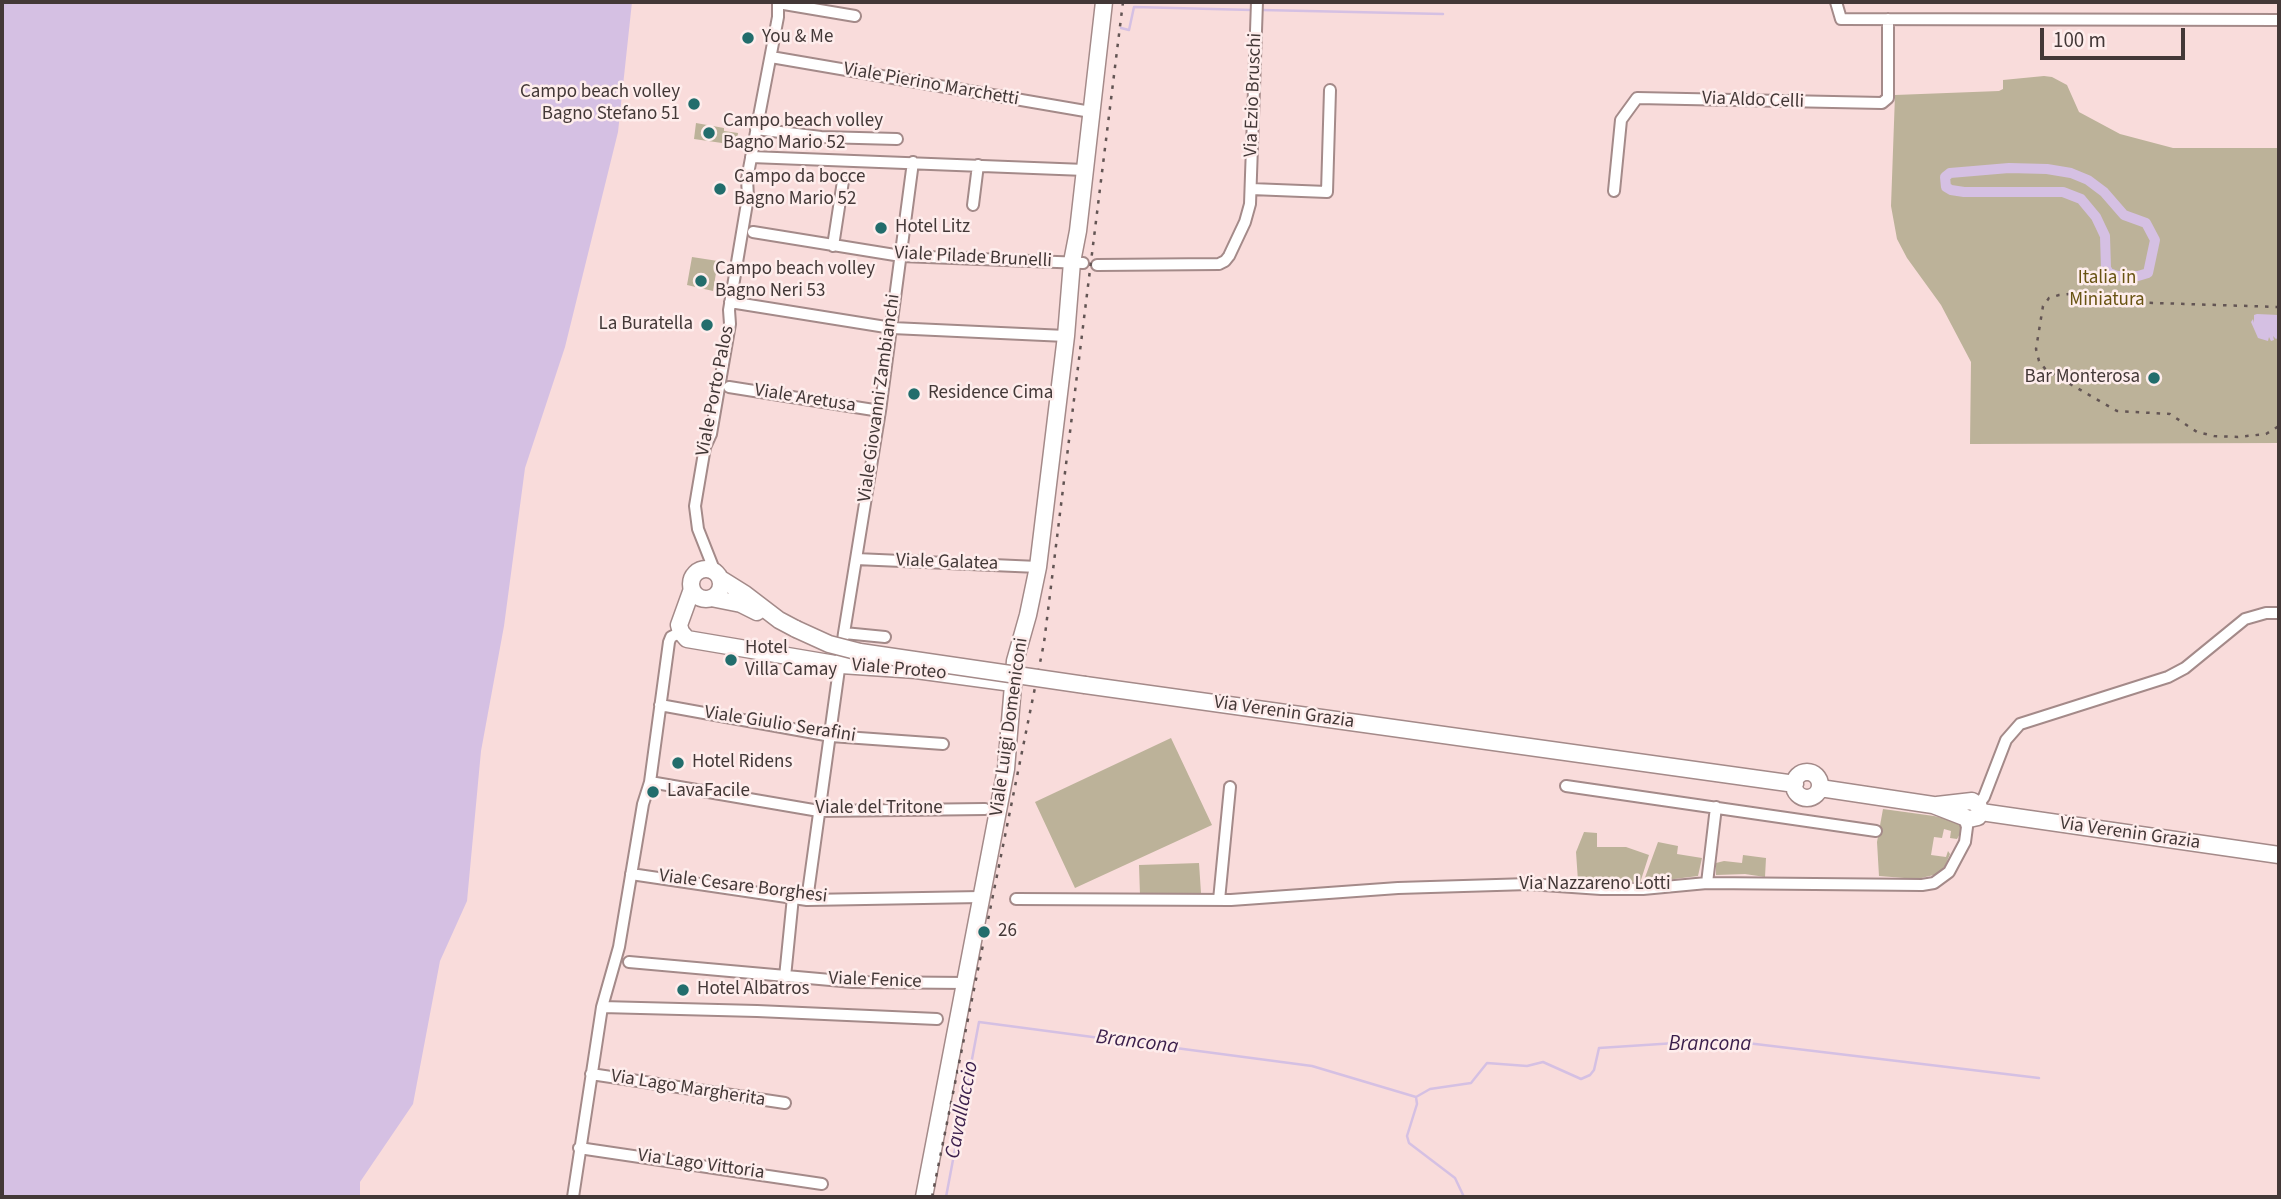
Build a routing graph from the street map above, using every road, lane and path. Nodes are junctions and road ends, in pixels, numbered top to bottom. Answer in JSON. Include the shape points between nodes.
{"nodes":[{"id":1,"x":778,"y":2,"type":"edge"},
{"id":2,"x":1104,"y":2,"type":"edge"},
{"id":3,"x":1257,"y":2,"type":"edge"},
{"id":4,"x":1836,"y":2,"type":"edge"},
{"id":5,"x":855,"y":16,"type":"dead end"},
{"id":6,"x":1888,"y":19,"type":"junction"},
{"id":7,"x":2279,"y":20,"type":"edge"},
{"id":8,"x":771,"y":57,"type":"junction"},
{"id":9,"x":1330,"y":90,"type":"dead end"},
{"id":10,"x":1091,"y":112,"type":"junction"},
{"id":11,"x":756,"y":129,"type":"junction"},
{"id":12,"x":897,"y":139,"type":"dead end"},
{"id":13,"x":751,"y":157,"type":"junction"},
{"id":14,"x":913,"y":162,"type":"junction"},
{"id":15,"x":978,"y":165,"type":"junction"},
{"id":16,"x":1085,"y":170,"type":"junction"},
{"id":17,"x":843,"y":181,"type":"dead end"},
{"id":18,"x":1251,"y":189,"type":"junction"},
{"id":19,"x":1614,"y":191,"type":"dead end"},
{"id":20,"x":973,"y":205,"type":"dead end"},
{"id":21,"x":753,"y":232,"type":"dead end"},
{"id":22,"x":833,"y":246,"type":"junction"},
{"id":23,"x":901,"y":256,"type":"junction"},
{"id":24,"x":1077,"y":263,"type":"junction"},
{"id":25,"x":1097,"y":265,"type":"dead end"},
{"id":26,"x":730,"y":302,"type":"junction"},
{"id":27,"x":892,"y":328,"type":"junction"},
{"id":28,"x":1066,"y":336,"type":"junction"},
{"id":29,"x":729,"y":387,"type":"dead end"},
{"id":30,"x":880,"y":411,"type":"junction"},
{"id":31,"x":856,"y":559,"type":"junction"},
{"id":32,"x":1038,"y":567,"type":"junction"},
{"id":33,"x":718,"y":575,"type":"junction"},
{"id":34,"x":692,"y":589,"type":"junction"},
{"id":35,"x":709,"y":598,"type":"junction"},
{"id":36,"x":2279,"y":613,"type":"edge"},
{"id":37,"x":779,"y":620,"type":"junction"},
{"id":38,"x":681,"y":625,"type":"junction"},
{"id":39,"x":845,"y":633,"type":"junction"},
{"id":40,"x":885,"y":637,"type":"dead end"},
{"id":41,"x":841,"y":665,"type":"junction"},
{"id":42,"x":1012,"y":683,"type":"junction"},
{"id":43,"x":660,"y":705,"type":"junction"},
{"id":44,"x":831,"y":736,"type":"junction"},
{"id":45,"x":943,"y":744,"type":"dead end"},
{"id":46,"x":650,"y":782,"type":"junction"},
{"id":47,"x":1566,"y":786,"type":"dead end"},
{"id":48,"x":1230,"y":787,"type":"dead end"},
{"id":49,"x":1716,"y":807,"type":"junction"},
{"id":50,"x":985,"y":809,"type":"dead end"},
{"id":51,"x":819,"y":811,"type":"junction"},
{"id":52,"x":1975,"y":813,"type":"junction"},
{"id":53,"x":1876,"y":831,"type":"dead end"},
{"id":54,"x":2279,"y":855,"type":"edge"},
{"id":55,"x":631,"y":874,"type":"junction"},
{"id":56,"x":1707,"y":883,"type":"junction"},
{"id":57,"x":793,"y":897,"type":"junction"},
{"id":58,"x":981,"y":897,"type":"junction"},
{"id":59,"x":1016,"y":899,"type":"dead end"},
{"id":60,"x":807,"y":900,"type":"junction"},
{"id":61,"x":1220,"y":900,"type":"junction"},
{"id":62,"x":629,"y":962,"type":"dead end"},
{"id":63,"x":785,"y":977,"type":"junction"},
{"id":64,"x":966,"y":983,"type":"junction"},
{"id":65,"x":602,"y":1007,"type":"junction"},
{"id":66,"x":937,"y":1019,"type":"dead end"},
{"id":67,"x":591,"y":1074,"type":"junction"},
{"id":68,"x":785,"y":1103,"type":"dead end"},
{"id":69,"x":579,"y":1148,"type":"junction"},
{"id":70,"x":822,"y":1184,"type":"dead end"},
{"id":71,"x":573,"y":1197,"type":"edge"},
{"id":72,"x":924,"y":1197,"type":"edge"}],
"edges":[{"from":1,"to":5,"type":"street"},
{"from":1,"to":8,"type":"street","name":"Viale Porto Palos"},
{"from":2,"to":10,"type":"street","name":"Viale Luigi Domeniconi"},
{"from":3,"to":18,"type":"street","name":"Via Ezio Bruschi"},
{"from":4,"to":6,"type":"street","via":[[1841,19]]},
{"from":6,"to":7,"type":"street"},
{"from":6,"to":19,"type":"street","name":"Via Aldo Celli","via":[[1888,98],[1882,103],[1637,97],[1621,120]]},
{"from":8,"to":10,"type":"street","name":"Viale Pierino Marchetti"},
{"from":8,"to":11,"type":"street","name":"Viale Porto Palos"},
{"from":9,"to":18,"type":"street","via":[[1327,192]]},
{"from":10,"to":16,"type":"street","name":"Viale Luigi Domeniconi"},
{"from":11,"to":12,"type":"street"},
{"from":11,"to":13,"type":"street","name":"Viale Porto Palos"},
{"from":13,"to":14,"type":"street"},
{"from":13,"to":26,"type":"street","name":"Viale Porto Palos"},
{"from":14,"to":15,"type":"street"},
{"from":14,"to":23,"type":"street","name":"Viale Giovanni Zambianchi"},
{"from":15,"to":16,"type":"street"},
{"from":15,"to":20,"type":"street"},
{"from":16,"to":24,"type":"street","name":"Viale Luigi Domeniconi"},
{"from":17,"to":22,"type":"street"},
{"from":18,"to":25,"type":"street","name":"Via Ezio Bruschi","via":[[1245,222],[1225,261],[1213,265]]},
{"from":21,"to":22,"type":"street","name":"Viale Pilade Brunelli"},
{"from":22,"to":23,"type":"street","name":"Viale Pilade Brunelli"},
{"from":23,"to":24,"type":"street","name":"Viale Pilade Brunelli"},
{"from":23,"to":27,"type":"street","name":"Viale Giovanni Zambianchi"},
{"from":24,"to":28,"type":"street","name":"Viale Luigi Domeniconi"},
{"from":26,"to":27,"type":"street"},
{"from":26,"to":33,"type":"street","name":"Viale Porto Palos","via":[[730,324],[695,506],[704,549]]},
{"from":27,"to":28,"type":"street"},
{"from":27,"to":30,"type":"street","name":"Viale Giovanni Zambianchi"},
{"from":28,"to":32,"type":"street","name":"Viale Luigi Domeniconi"},
{"from":29,"to":30,"type":"street","name":"Viale Aretusa"},
{"from":30,"to":31,"type":"street","name":"Viale Giovanni Zambianchi"},
{"from":31,"to":32,"type":"street","name":"Viale Galatea"},
{"from":31,"to":39,"type":"street","name":"Viale Giovanni Zambianchi"},
{"from":32,"to":42,"type":"street","name":"Viale Luigi Domeniconi"},
{"from":33,"to":34,"type":"street","via":[[706,569],[697,572]]},
{"from":33,"to":35,"type":"street","via":[[721,588]]},
{"from":33,"to":37,"type":"street","name":"Via Verenin Grazia"},
{"from":34,"to":35,"type":"street"},
{"from":34,"to":38,"type":"street"},
{"from":35,"to":37,"type":"street","name":"Via Verenin Grazia","via":[[741,604]]},
{"from":35,"to":38,"type":"street"},
{"from":36,"to":52,"type":"street","name":"Via Nazzareno Lotti","via":[[2245,619],[2168,677],[2020,724],[2006,740]]},
{"from":37,"to":52,"type":"street","name":"Via Verenin Grazia","bridge":true,"via":[[829,644],[860,652],[1795,784],[1800,775],[1810,773],[1818,778],[1820,788],[1933,805],[1972,801]]},
{"from":38,"to":41,"type":"street","name":"Viale Proteo","via":[[687,639]]},
{"from":38,"to":43,"type":"street","via":[[669,642]]},
{"from":39,"to":40,"type":"street"},
{"from":39,"to":41,"type":"street","name":"Viale Giovanni Zambianchi"},
{"from":41,"to":42,"type":"street","name":"Viale Proteo"},
{"from":41,"to":44,"type":"street","name":"Viale Giovanni Zambianchi"},
{"from":42,"to":58,"type":"street","name":"Viale Luigi Domeniconi","via":[[1006,769]]},
{"from":43,"to":44,"type":"street","name":"Viale Giulio Serafini"},
{"from":43,"to":46,"type":"street"},
{"from":44,"to":45,"type":"street","name":"Viale Giulio Serafini"},
{"from":44,"to":51,"type":"street","name":"Viale Giovanni Zambianchi"},
{"from":46,"to":51,"type":"street","name":"Viale del Tritone"},
{"from":46,"to":55,"type":"street"},
{"from":47,"to":49,"type":"street"},
{"from":48,"to":61,"type":"street"},
{"from":49,"to":53,"type":"street"},
{"from":49,"to":56,"type":"street"},
{"from":50,"to":51,"type":"street","name":"Viale del Tritone"},
{"from":51,"to":60,"type":"street","name":"Viale Giovanni Zambianchi"},
{"from":52,"to":54,"type":"street","name":"Via Verenin Grazia"},
{"from":52,"to":56,"type":"street","name":"Via Nazzareno Lotti","via":[[1949,872],[1934,883]]},
{"from":55,"to":57,"type":"street","name":"Viale Cesare Borghesi"},
{"from":55,"to":65,"type":"street","via":[[619,947]]},
{"from":56,"to":61,"type":"street","name":"Via Nazzareno Lotti","via":[[1643,889],[1529,884],[1398,888]]},
{"from":57,"to":60,"type":"street","name":"Viale Cesare Borghesi"},
{"from":57,"to":63,"type":"street"},
{"from":58,"to":60,"type":"street","name":"Viale Cesare Borghesi"},
{"from":58,"to":64,"type":"street","name":"Viale Luigi Domeniconi"},
{"from":59,"to":61,"type":"street","name":"Via Nazzareno Lotti"},
{"from":62,"to":63,"type":"street","name":"Viale Fenice"},
{"from":63,"to":64,"type":"street","name":"Viale Fenice"},
{"from":64,"to":72,"type":"street","name":"Viale Luigi Domeniconi"},
{"from":65,"to":66,"type":"street"},
{"from":65,"to":67,"type":"street"},
{"from":67,"to":68,"type":"street","name":"Via Lago Margherita"},
{"from":67,"to":69,"type":"street"},
{"from":69,"to":70,"type":"street","name":"Via Lago Vittoria"},
{"from":69,"to":71,"type":"street"}]}
